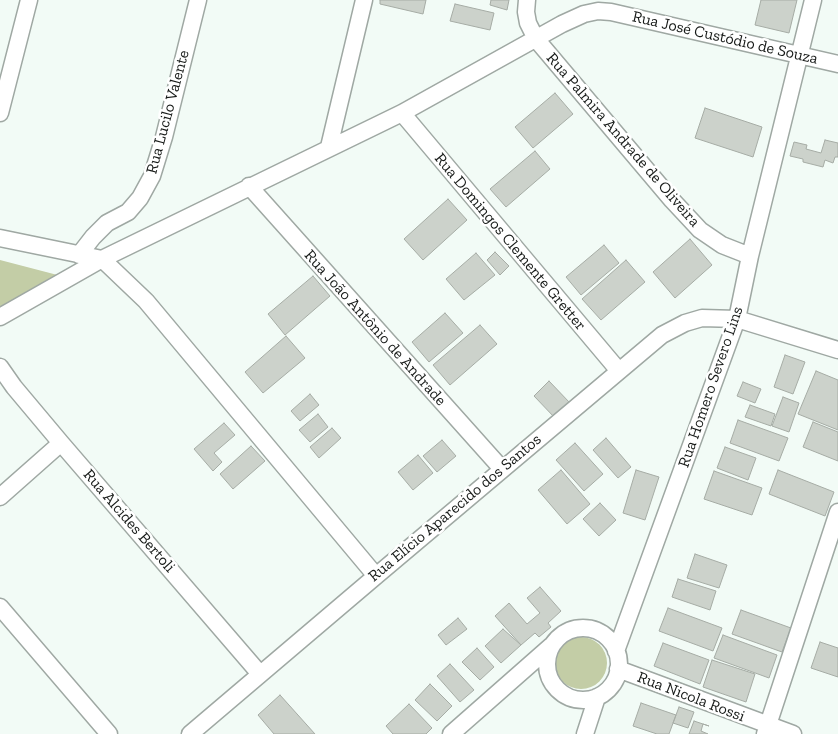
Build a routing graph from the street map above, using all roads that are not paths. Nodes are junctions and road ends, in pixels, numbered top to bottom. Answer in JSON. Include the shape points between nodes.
{"nodes":[{"id":1,"x":29,"y":0,"type":"edge"},
{"id":2,"x":198,"y":0,"type":"edge"},
{"id":3,"x":364,"y":0,"type":"edge"},
{"id":4,"x":527,"y":0,"type":"edge"},
{"id":5,"x":813,"y":0,"type":"edge"},
{"id":6,"x":536,"y":39,"type":"junction"},
{"id":7,"x":800,"y":54,"type":"junction"},
{"id":8,"x":838,"y":64,"type":"edge"},
{"id":9,"x":402,"y":113,"type":"junction"},
{"id":10,"x":0,"y":114,"type":"edge"},
{"id":11,"x":329,"y":147,"type":"junction"},
{"id":12,"x":249,"y":186,"type":"junction"},
{"id":13,"x":0,"y":238,"type":"edge"},
{"id":14,"x":79,"y":255,"type":"junction"},
{"id":15,"x":750,"y":256,"type":"junction"},
{"id":16,"x":102,"y":259,"type":"junction"},
{"id":17,"x":0,"y":317,"type":"edge"},
{"id":18,"x":736,"y":319,"type":"junction"},
{"id":19,"x":838,"y":350,"type":"edge"},
{"id":20,"x":0,"y":367,"type":"edge"},
{"id":21,"x":619,"y":371,"type":"junction"},
{"id":22,"x":61,"y":443,"type":"junction"},
{"id":23,"x":502,"y":469,"type":"junction"},
{"id":24,"x":0,"y":497,"type":"edge"},
{"id":25,"x":838,"y":512,"type":"edge"},
{"id":26,"x":376,"y":576,"type":"junction"},
{"id":27,"x":0,"y":607,"type":"edge"},
{"id":28,"x":552,"y":646,"type":"junction"},
{"id":29,"x":616,"y":651,"type":"junction"},
{"id":30,"x":618,"y":669,"type":"junction"},
{"id":31,"x":260,"y":674,"type":"junction"},
{"id":32,"x":597,"y":697,"type":"junction"},
{"id":33,"x":766,"y":730,"type":"edge"},
{"id":34,"x":109,"y":734,"type":"edge"},
{"id":35,"x":190,"y":734,"type":"edge"},
{"id":36,"x":451,"y":734,"type":"edge"},
{"id":37,"x":585,"y":734,"type":"edge"},
{"id":38,"x":792,"y":734,"type":"edge"}],
"edges":[{"from":1,"to":10,"type":"street"},
{"from":2,"to":14,"type":"street","name":"Rua Lucilo Valente","via":[[152,176],[128,212],[107,223]]},
{"from":3,"to":11,"type":"street"},
{"from":4,"to":6,"type":"street","name":"Rua Palmira Andrade de Oliveira","via":[[528,23]]},
{"from":5,"to":7,"type":"street","name":"Rua Homero Severo Lins"},
{"from":6,"to":7,"type":"street","name":"Rua José Custódio de Souza","via":[[584,14],[598,11]]},
{"from":6,"to":9,"type":"street","name":"Rua José Custódio de Souza"},
{"from":6,"to":15,"type":"street","name":"Rua Palmira Andrade de Oliveira","via":[[700,230],[722,245]]},
{"from":7,"to":8,"type":"street","name":"Rua José Custódio de Souza"},
{"from":7,"to":15,"type":"street","name":"Rua Homero Severo Lins"},
{"from":9,"to":11,"type":"street","name":"Rua José Custódio de Souza"},
{"from":9,"to":21,"type":"street","name":"Rua Domingos Clemente Gretter"},
{"from":11,"to":12,"type":"street","name":"Rua José Custódio de Souza"},
{"from":12,"to":16,"type":"street","name":"Rua José Custódio de Souza"},
{"from":12,"to":23,"type":"street","name":"Rua João Antônio de Andrade"},
{"from":13,"to":14,"type":"street"},
{"from":14,"to":16,"type":"street"},
{"from":15,"to":18,"type":"street","name":"Rua Homero Severo Lins"},
{"from":16,"to":17,"type":"street","name":"Rua José Custódio de Souza"},
{"from":16,"to":26,"type":"street","via":[[146,301]]},
{"from":18,"to":19,"type":"street","name":"Rua Elício Aparecido dos Santos"},
{"from":18,"to":21,"type":"street","name":"Rua Elício Aparecido dos Santos","via":[[702,318],[685,323],[662,335]]},
{"from":18,"to":29,"type":"street","name":"Rua Homero Severo Lins"},
{"from":20,"to":22,"type":"street","name":"Rua Alcides Bertoli"},
{"from":21,"to":23,"type":"street","name":"Rua Elício Aparecido dos Santos"},
{"from":22,"to":24,"type":"street"},
{"from":22,"to":31,"type":"street","name":"Rua Alcides Bertoli"},
{"from":23,"to":26,"type":"street","name":"Rua Elício Aparecido dos Santos"},
{"from":25,"to":33,"type":"street"},
{"from":26,"to":31,"type":"street","name":"Rua Elício Aparecido dos Santos"},
{"from":27,"to":34,"type":"street"},
{"from":28,"to":29,"type":"street","via":[[560,636],[586,628],[609,639]]},
{"from":28,"to":32,"type":"street","via":[[547,658],[551,683],[571,699]]},
{"from":28,"to":36,"type":"street"},
{"from":29,"to":30,"type":"street"},
{"from":30,"to":32,"type":"street","via":[[614,681]]},
{"from":30,"to":33,"type":"street","name":"Rua Nicola Rossi"},
{"from":31,"to":35,"type":"street","name":"Rua Elício Aparecido dos Santos"},
{"from":32,"to":37,"type":"street"},
{"from":33,"to":38,"type":"street","name":"Rua Nicola Rossi"}]}
